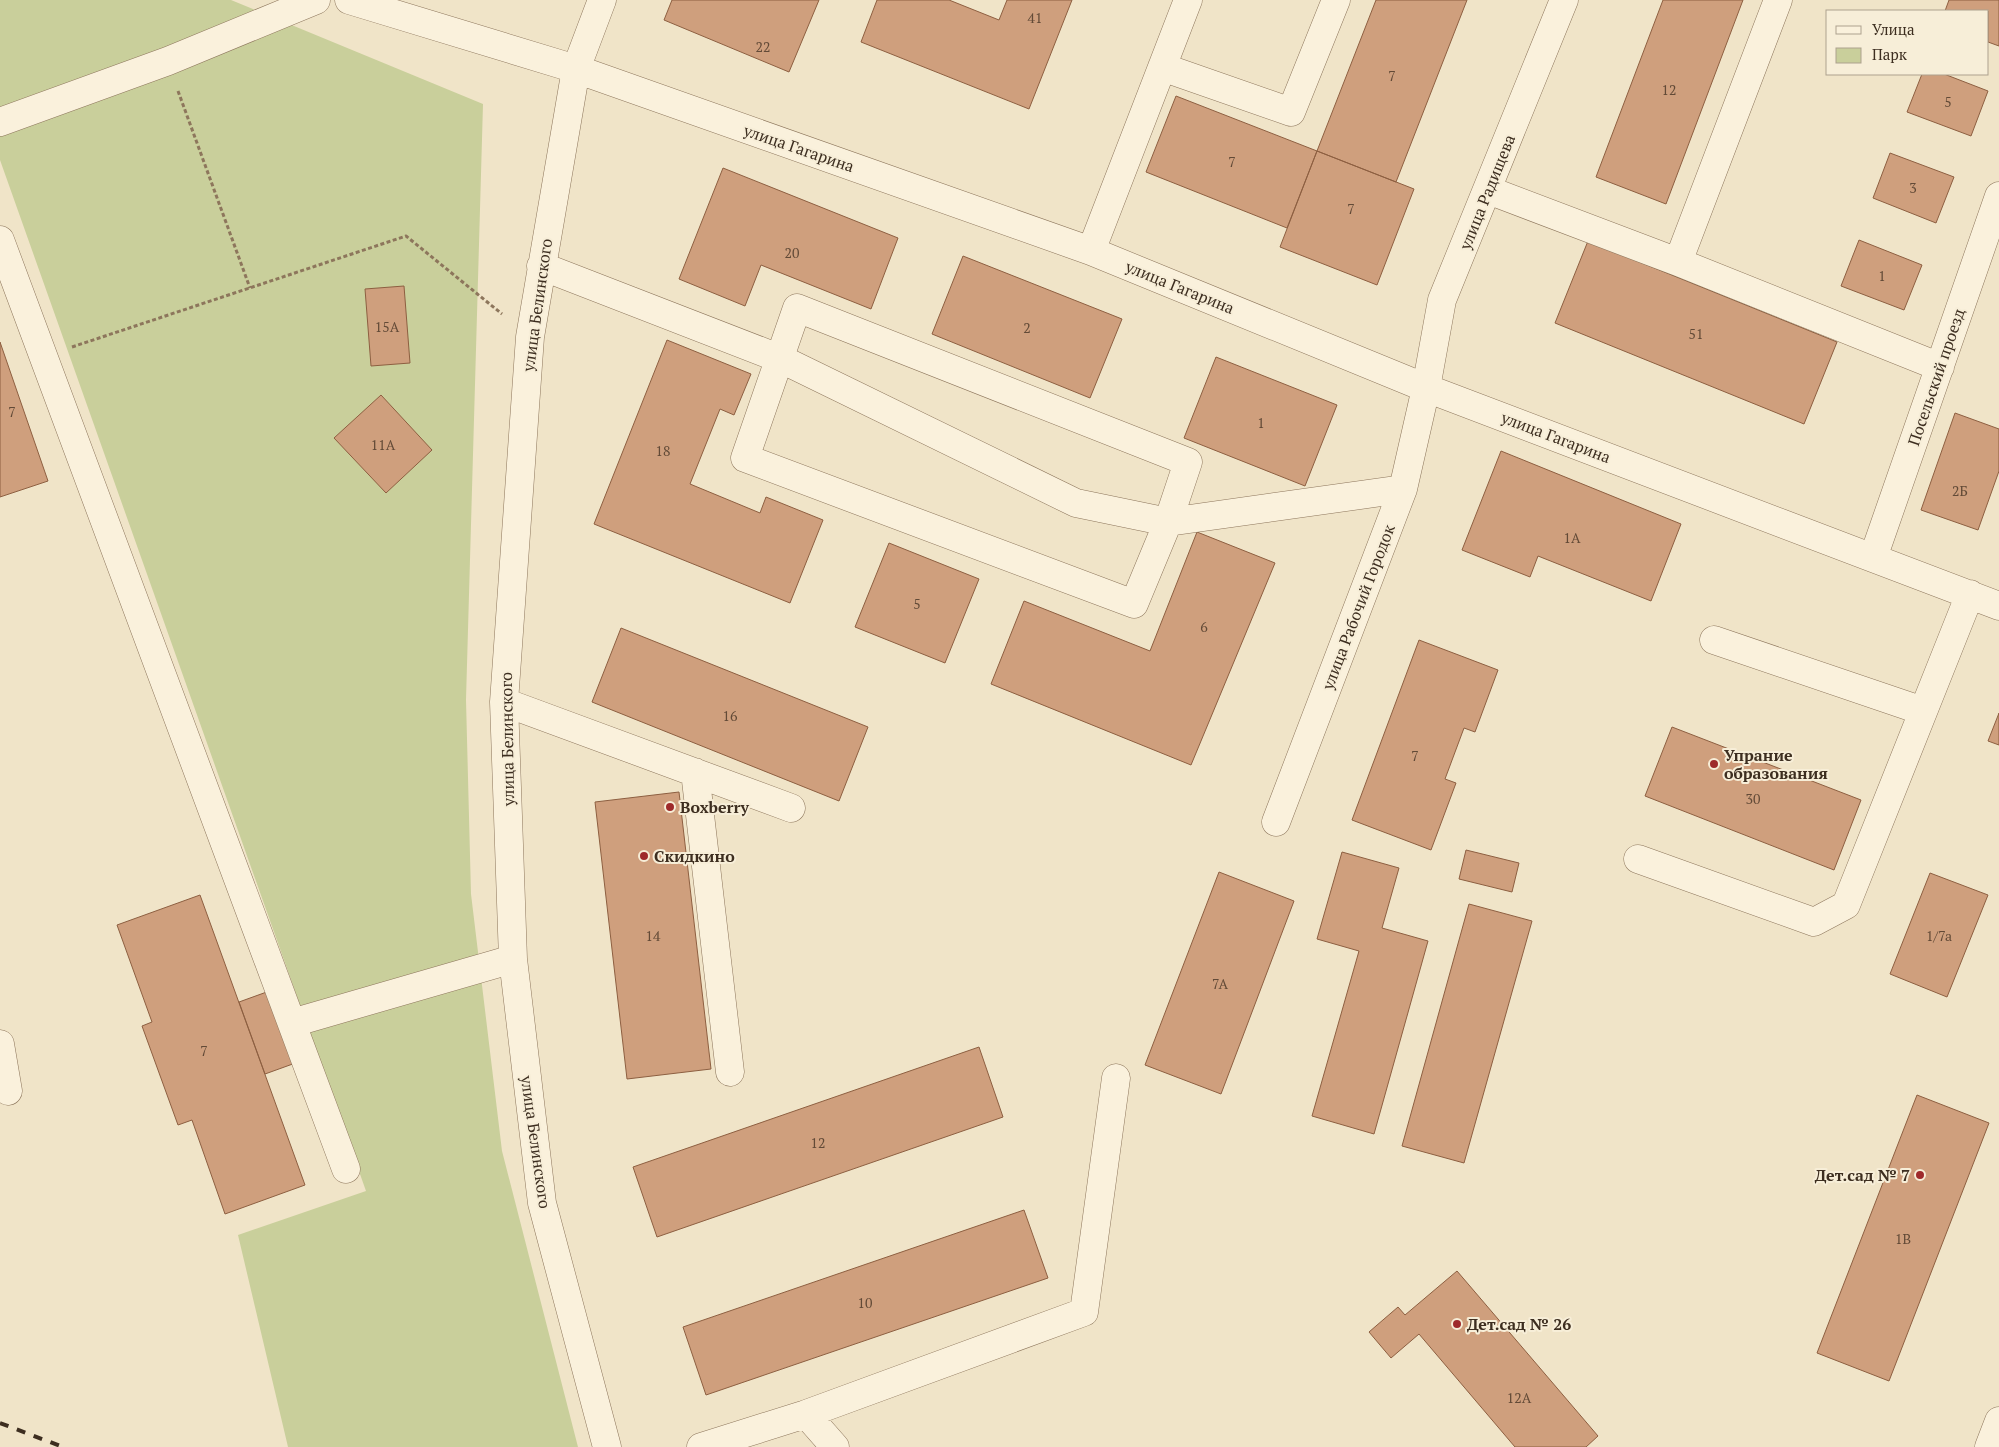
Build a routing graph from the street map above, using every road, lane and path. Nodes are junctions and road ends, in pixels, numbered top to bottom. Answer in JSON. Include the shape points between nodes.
{"nodes":[{"id":1,"x":316,"y":0,"type":"edge"},
{"id":2,"x":349,"y":0,"type":"edge"},
{"id":3,"x":602,"y":0,"type":"edge"},
{"id":4,"x":1188,"y":0,"type":"edge"},
{"id":5,"x":1336,"y":0,"type":"edge"},
{"id":6,"x":1564,"y":0,"type":"edge"},
{"id":7,"x":1778,"y":0,"type":"edge"},
{"id":8,"x":168,"y":61,"type":"junction"},
{"id":9,"x":1162,"y":67,"type":"junction"},
{"id":10,"x":576,"y":69,"type":"junction"},
{"id":11,"x":0,"y":122,"type":"edge"},
{"id":12,"x":1488,"y":190,"type":"junction"},
{"id":13,"x":1999,"y":196,"type":"edge"},
{"id":14,"x":0,"y":240,"type":"edge"},
{"id":15,"x":1091,"y":251,"type":"junction"},
{"id":16,"x":1678,"y":262,"type":"junction"},
{"id":17,"x":541,"y":266,"type":"junction"},
{"id":18,"x":250,"y":288,"type":"junction"},
{"id":19,"x":530,"y":337,"type":"junction"},
{"id":20,"x":42,"y":356,"type":"junction"},
{"id":21,"x":781,"y":359,"type":"junction"},
{"id":22,"x":1940,"y":367,"type":"junction"},
{"id":23,"x":1426,"y":388,"type":"junction"},
{"id":24,"x":1403,"y":489,"type":"junction"},
{"id":25,"x":1168,"y":522,"type":"junction"},
{"id":26,"x":1873,"y":558,"type":"junction"},
{"id":27,"x":1970,"y":594,"type":"junction"},
{"id":28,"x":1999,"y":606,"type":"edge"},
{"id":29,"x":1714,"y":640,"type":"dead end"},
{"id":30,"x":504,"y":702,"type":"junction"},
{"id":31,"x":1923,"y":711,"type":"junction"},
{"id":32,"x":695,"y":772,"type":"junction"},
{"id":33,"x":791,"y":808,"type":"dead end"},
{"id":34,"x":1276,"y":822,"type":"dead end"},
{"id":35,"x":1638,"y":859,"type":"dead end"},
{"id":36,"x":513,"y":959,"type":"junction"},
{"id":37,"x":292,"y":1023,"type":"junction"},
{"id":38,"x":0,"y":1044,"type":"edge"},
{"id":39,"x":730,"y":1072,"type":"dead end"},
{"id":40,"x":1116,"y":1078,"type":"dead end"},
{"id":41,"x":8,"y":1091,"type":"dead end"},
{"id":42,"x":346,"y":1169,"type":"dead end"},
{"id":43,"x":806,"y":1414,"type":"junction"},
{"id":44,"x":1999,"y":1420,"type":"edge"},
{"id":45,"x":607,"y":1447,"type":"edge"},
{"id":46,"x":701,"y":1447,"type":"edge"},
{"id":47,"x":834,"y":1447,"type":"edge"},
{"id":48,"x":1989,"y":1447,"type":"edge"}],
"edges":[{"from":1,"to":8,"type":"street"},
{"from":2,"to":10,"type":"street","name":"улица Гагарина"},
{"from":3,"to":10,"type":"street","name":"улица Белинского"},
{"from":4,"to":9,"type":"street"},
{"from":5,"to":9,"type":"street","via":[[1291,112]]},
{"from":6,"to":12,"type":"street","name":"улица Радищева"},
{"from":7,"to":16,"type":"street"},
{"from":8,"to":11,"type":"street"},
{"from":8,"to":18,"type":"path"},
{"from":9,"to":15,"type":"street"},
{"from":10,"to":15,"type":"street","name":"улица Гагарина"},
{"from":10,"to":17,"type":"street","name":"улица Белинского"},
{"from":12,"to":16,"type":"street"},
{"from":12,"to":23,"type":"street","name":"улица Радищева","via":[[1442,300]]},
{"from":13,"to":22,"type":"street","name":"Посельский проезд"},
{"from":14,"to":20,"type":"street"},
{"from":15,"to":23,"type":"street","name":"улица Гагарина"},
{"from":16,"to":22,"type":"street"},
{"from":17,"to":19,"type":"street","name":"улица Белинского"},
{"from":17,"to":21,"type":"street"},
{"from":18,"to":19,"type":"path","via":[[406,236]]},
{"from":18,"to":20,"type":"path"},
{"from":19,"to":30,"type":"street","name":"улица Белинского"},
{"from":20,"to":37,"type":"street"},
{"from":21,"to":25,"type":"street","via":[[1076,503]]},
{"from":21,"to":25,"type":"street","via":[[797,308],[1188,462]]},
{"from":21,"to":25,"type":"street","via":[[745,458],[1134,604]]},
{"from":22,"to":26,"type":"street","name":"Посельский проезд"},
{"from":23,"to":24,"type":"street","name":"улица Рабочий Городок"},
{"from":23,"to":26,"type":"street","name":"улица Гагарина"},
{"from":24,"to":25,"type":"street"},
{"from":24,"to":34,"type":"street","name":"улица Рабочий Городок"},
{"from":26,"to":27,"type":"street","name":"улица Гагарина"},
{"from":27,"to":28,"type":"street","name":"улица Гагарина"},
{"from":27,"to":31,"type":"street"},
{"from":29,"to":31,"type":"street"},
{"from":30,"to":32,"type":"street"},
{"from":30,"to":36,"type":"street","name":"улица Белинского"},
{"from":31,"to":35,"type":"street","via":[[1846,905],[1814,922]]},
{"from":32,"to":33,"type":"street"},
{"from":32,"to":39,"type":"street"},
{"from":36,"to":37,"type":"street"},
{"from":36,"to":45,"type":"street","name":"улица Белинского","via":[[542,1203]]},
{"from":37,"to":42,"type":"street"},
{"from":38,"to":41,"type":"street"},
{"from":40,"to":43,"type":"street","via":[[1084,1312]]},
{"from":43,"to":46,"type":"street"},
{"from":43,"to":47,"type":"street"},
{"from":44,"to":48,"type":"street"}]}
